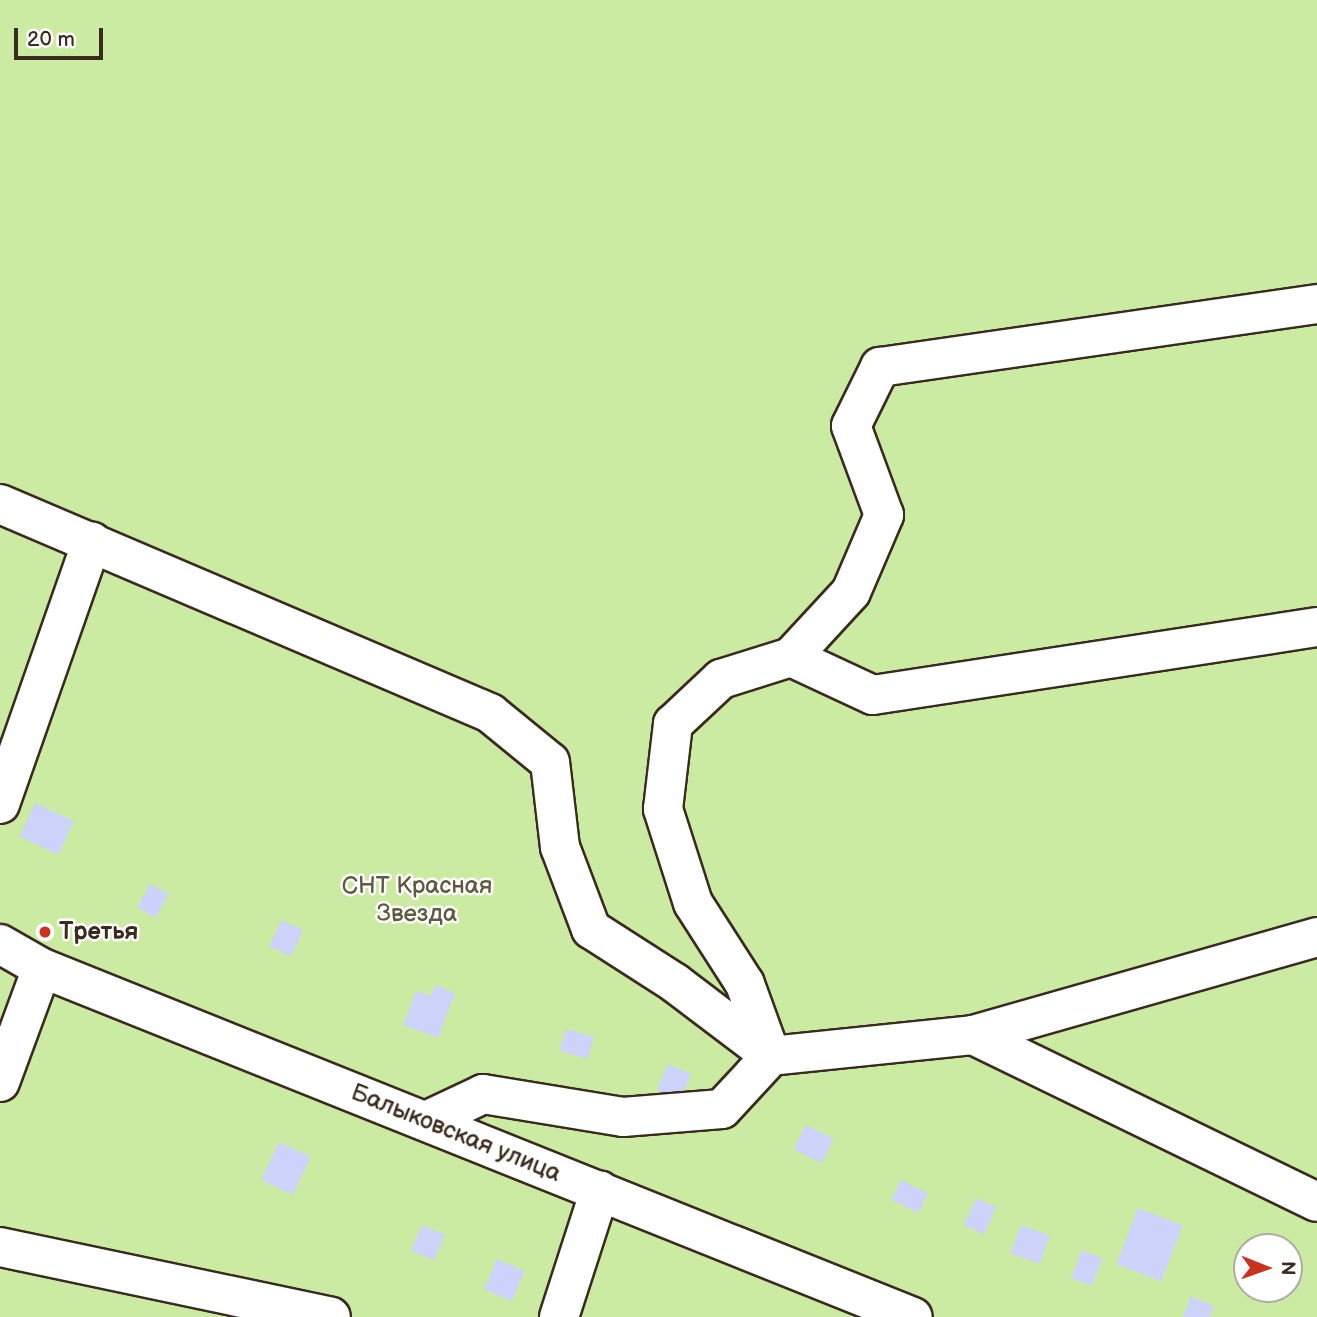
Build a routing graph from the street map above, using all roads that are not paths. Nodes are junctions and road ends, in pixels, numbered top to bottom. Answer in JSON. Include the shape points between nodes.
{"nodes":[{"id":1,"x":1317,"y":304,"type":"edge"},
{"id":2,"x":0,"y":504,"type":"edge"},
{"id":3,"x":92,"y":542,"type":"junction"},
{"id":4,"x":1317,"y":626,"type":"edge"},
{"id":5,"x":791,"y":657,"type":"junction"},
{"id":6,"x":0,"y":804,"type":"edge"},
{"id":7,"x":1317,"y":937,"type":"edge"},
{"id":8,"x":0,"y":944,"type":"edge"},
{"id":9,"x":42,"y":968,"type":"junction"},
{"id":10,"x":973,"y":1035,"type":"junction"},
{"id":11,"x":771,"y":1056,"type":"junction"},
{"id":12,"x":0,"y":1083,"type":"edge"},
{"id":13,"x":426,"y":1121,"type":"junction"},
{"id":14,"x":600,"y":1190,"type":"junction"},
{"id":15,"x":1317,"y":1202,"type":"edge"},
{"id":16,"x":0,"y":1247,"type":"edge"},
{"id":17,"x":331,"y":1317,"type":"edge"},
{"id":18,"x":559,"y":1317,"type":"edge"},
{"id":19,"x":913,"y":1317,"type":"edge"}],
"edges":[{"from":1,"to":5,"type":"street","via":[[880,367],[851,426],[884,515],[851,592]]},
{"from":2,"to":3,"type":"street"},
{"from":3,"to":6,"type":"street"},
{"from":3,"to":11,"type":"street","via":[[490,713],[550,762],[560,847],[591,929],[675,983]]},
{"from":4,"to":5,"type":"street","via":[[873,695]]},
{"from":5,"to":11,"type":"street","via":[[721,679],[673,724],[663,809],[694,903],[745,984]]},
{"from":7,"to":10,"type":"street"},
{"from":8,"to":9,"type":"street","name":"Балыковская улица"},
{"from":9,"to":12,"type":"street"},
{"from":9,"to":13,"type":"street","name":"Балыковская улица"},
{"from":10,"to":11,"type":"street"},
{"from":10,"to":15,"type":"street"},
{"from":11,"to":13,"type":"street","via":[[722,1109],[623,1116],[483,1094]]},
{"from":13,"to":14,"type":"street","name":"Балыковская улица"},
{"from":14,"to":18,"type":"street"},
{"from":14,"to":19,"type":"street","name":"Балыковская улица"},
{"from":16,"to":17,"type":"street"}]}
